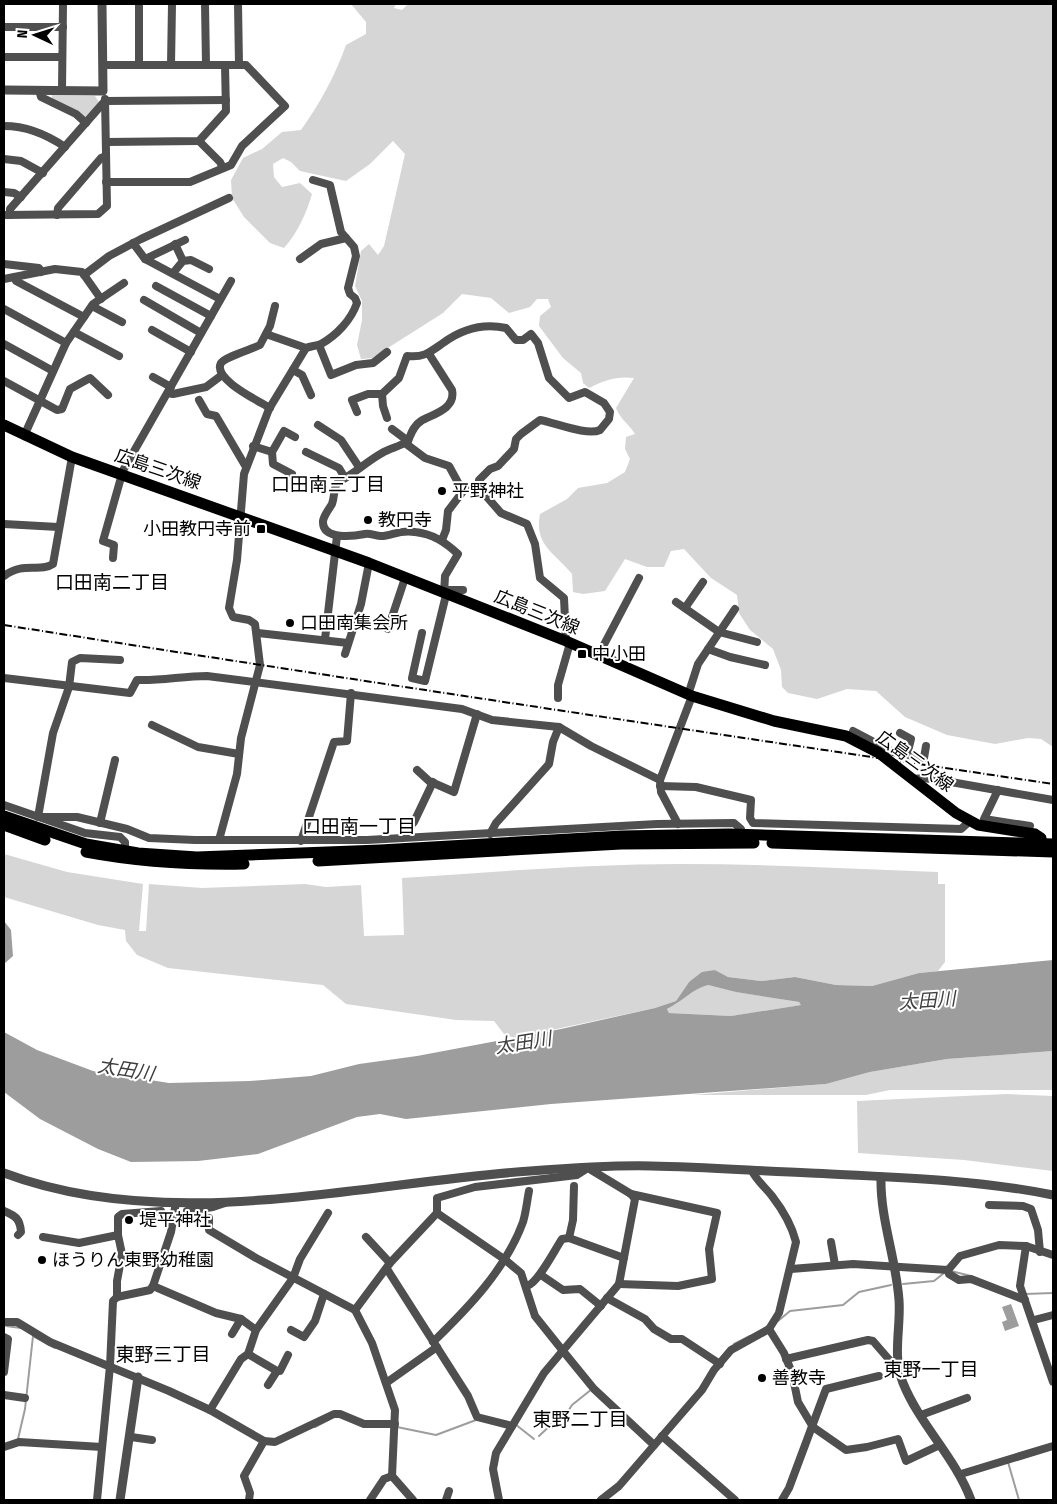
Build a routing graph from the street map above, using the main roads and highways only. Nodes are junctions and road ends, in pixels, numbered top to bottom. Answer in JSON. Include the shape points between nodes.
{"nodes":[{"id":1,"x":4,"y":425,"type":"edge"},
{"id":2,"x":4,"y":816,"type":"edge"},
{"id":3,"x":4,"y":825,"type":"edge"},
{"id":4,"x":1047,"y":848,"type":"edge"},
{"id":5,"x":125,"y":855,"type":"junction"}],
"edges":[{"from":1,"to":4,"type":"main road","name":"広島三次線","via":[[72,457],[445,593],[690,696],[774,721],[846,736],[873,746],[956,813],[978,825],[1034,834]]},
{"from":2,"to":5,"type":"main road","name":"広島三次線"},
{"from":3,"to":5,"type":"main road","name":"広島三次線","via":[[84,851]]},
{"from":4,"to":5,"type":"main road","name":"広島三次線","via":[[622,836],[252,856]]}]}
